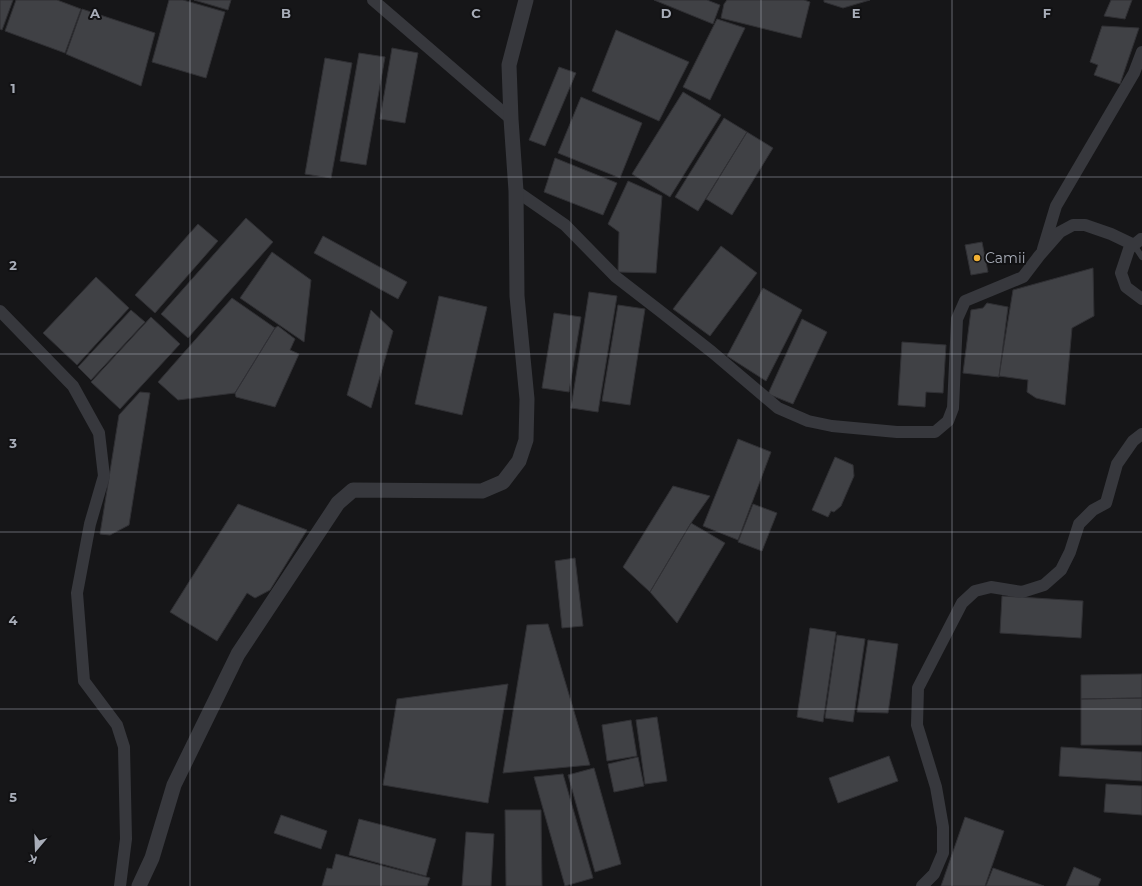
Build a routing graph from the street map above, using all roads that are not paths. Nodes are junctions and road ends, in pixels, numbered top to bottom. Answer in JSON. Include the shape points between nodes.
{"nodes":[{"id":1,"x":373,"y":0,"type":"edge"},
{"id":2,"x":526,"y":0,"type":"edge"},
{"id":3,"x":1142,"y":52,"type":"edge"},
{"id":4,"x":511,"y":120,"type":"junction"},
{"id":5,"x":516,"y":191,"type":"junction"},
{"id":6,"x":1138,"y":242,"type":"edge"},
{"id":7,"x":1042,"y":252,"type":"junction"},
{"id":8,"x":1142,"y":256,"type":"edge"},
{"id":9,"x":1142,"y":299,"type":"edge"},
{"id":10,"x":0,"y":311,"type":"edge"},
{"id":11,"x":1142,"y":434,"type":"edge"},
{"id":12,"x":120,"y":886,"type":"edge"},
{"id":13,"x":138,"y":886,"type":"edge"},
{"id":14,"x":922,"y":886,"type":"edge"}],
"edges":[{"from":1,"to":4,"type":"street"},
{"from":2,"to":4,"type":"street","via":[[509,65]]},
{"from":3,"to":7,"type":"street","via":[[1134,73],[1056,206]]},
{"from":4,"to":5,"type":"street"},
{"from":5,"to":7,"type":"street","via":[[565,225],[616,277],[712,352],[778,408],[808,421],[840,427],[935,432],[948,421],[953,408],[957,319],[965,301],[1023,277]]},
{"from":5,"to":13,"type":"street","via":[[518,296],[526,399],[526,440],[518,462],[503,482],[482,491],[353,490],[338,503],[238,654],[174,785],[152,858]]},
{"from":6,"to":7,"type":"street","via":[[1084,225],[1073,225],[1060,232]]},
{"from":6,"to":8,"type":"lane"},
{"from":6,"to":9,"type":"street","via":[[1129,249],[1121,273],[1126,287]]},
{"from":10,"to":12,"type":"street","via":[[73,386],[99,433],[104,476],[90,524],[77,593],[84,681],[117,725],[124,748],[126,839]]},
{"from":11,"to":14,"type":"street","via":[[1133,441],[1117,464],[1106,502],[1079,524],[1061,570],[1044,585],[1022,592],[991,587],[975,591],[962,603],[918,688],[917,726],[936,787],[944,827],[943,853],[934,874]]}]}
